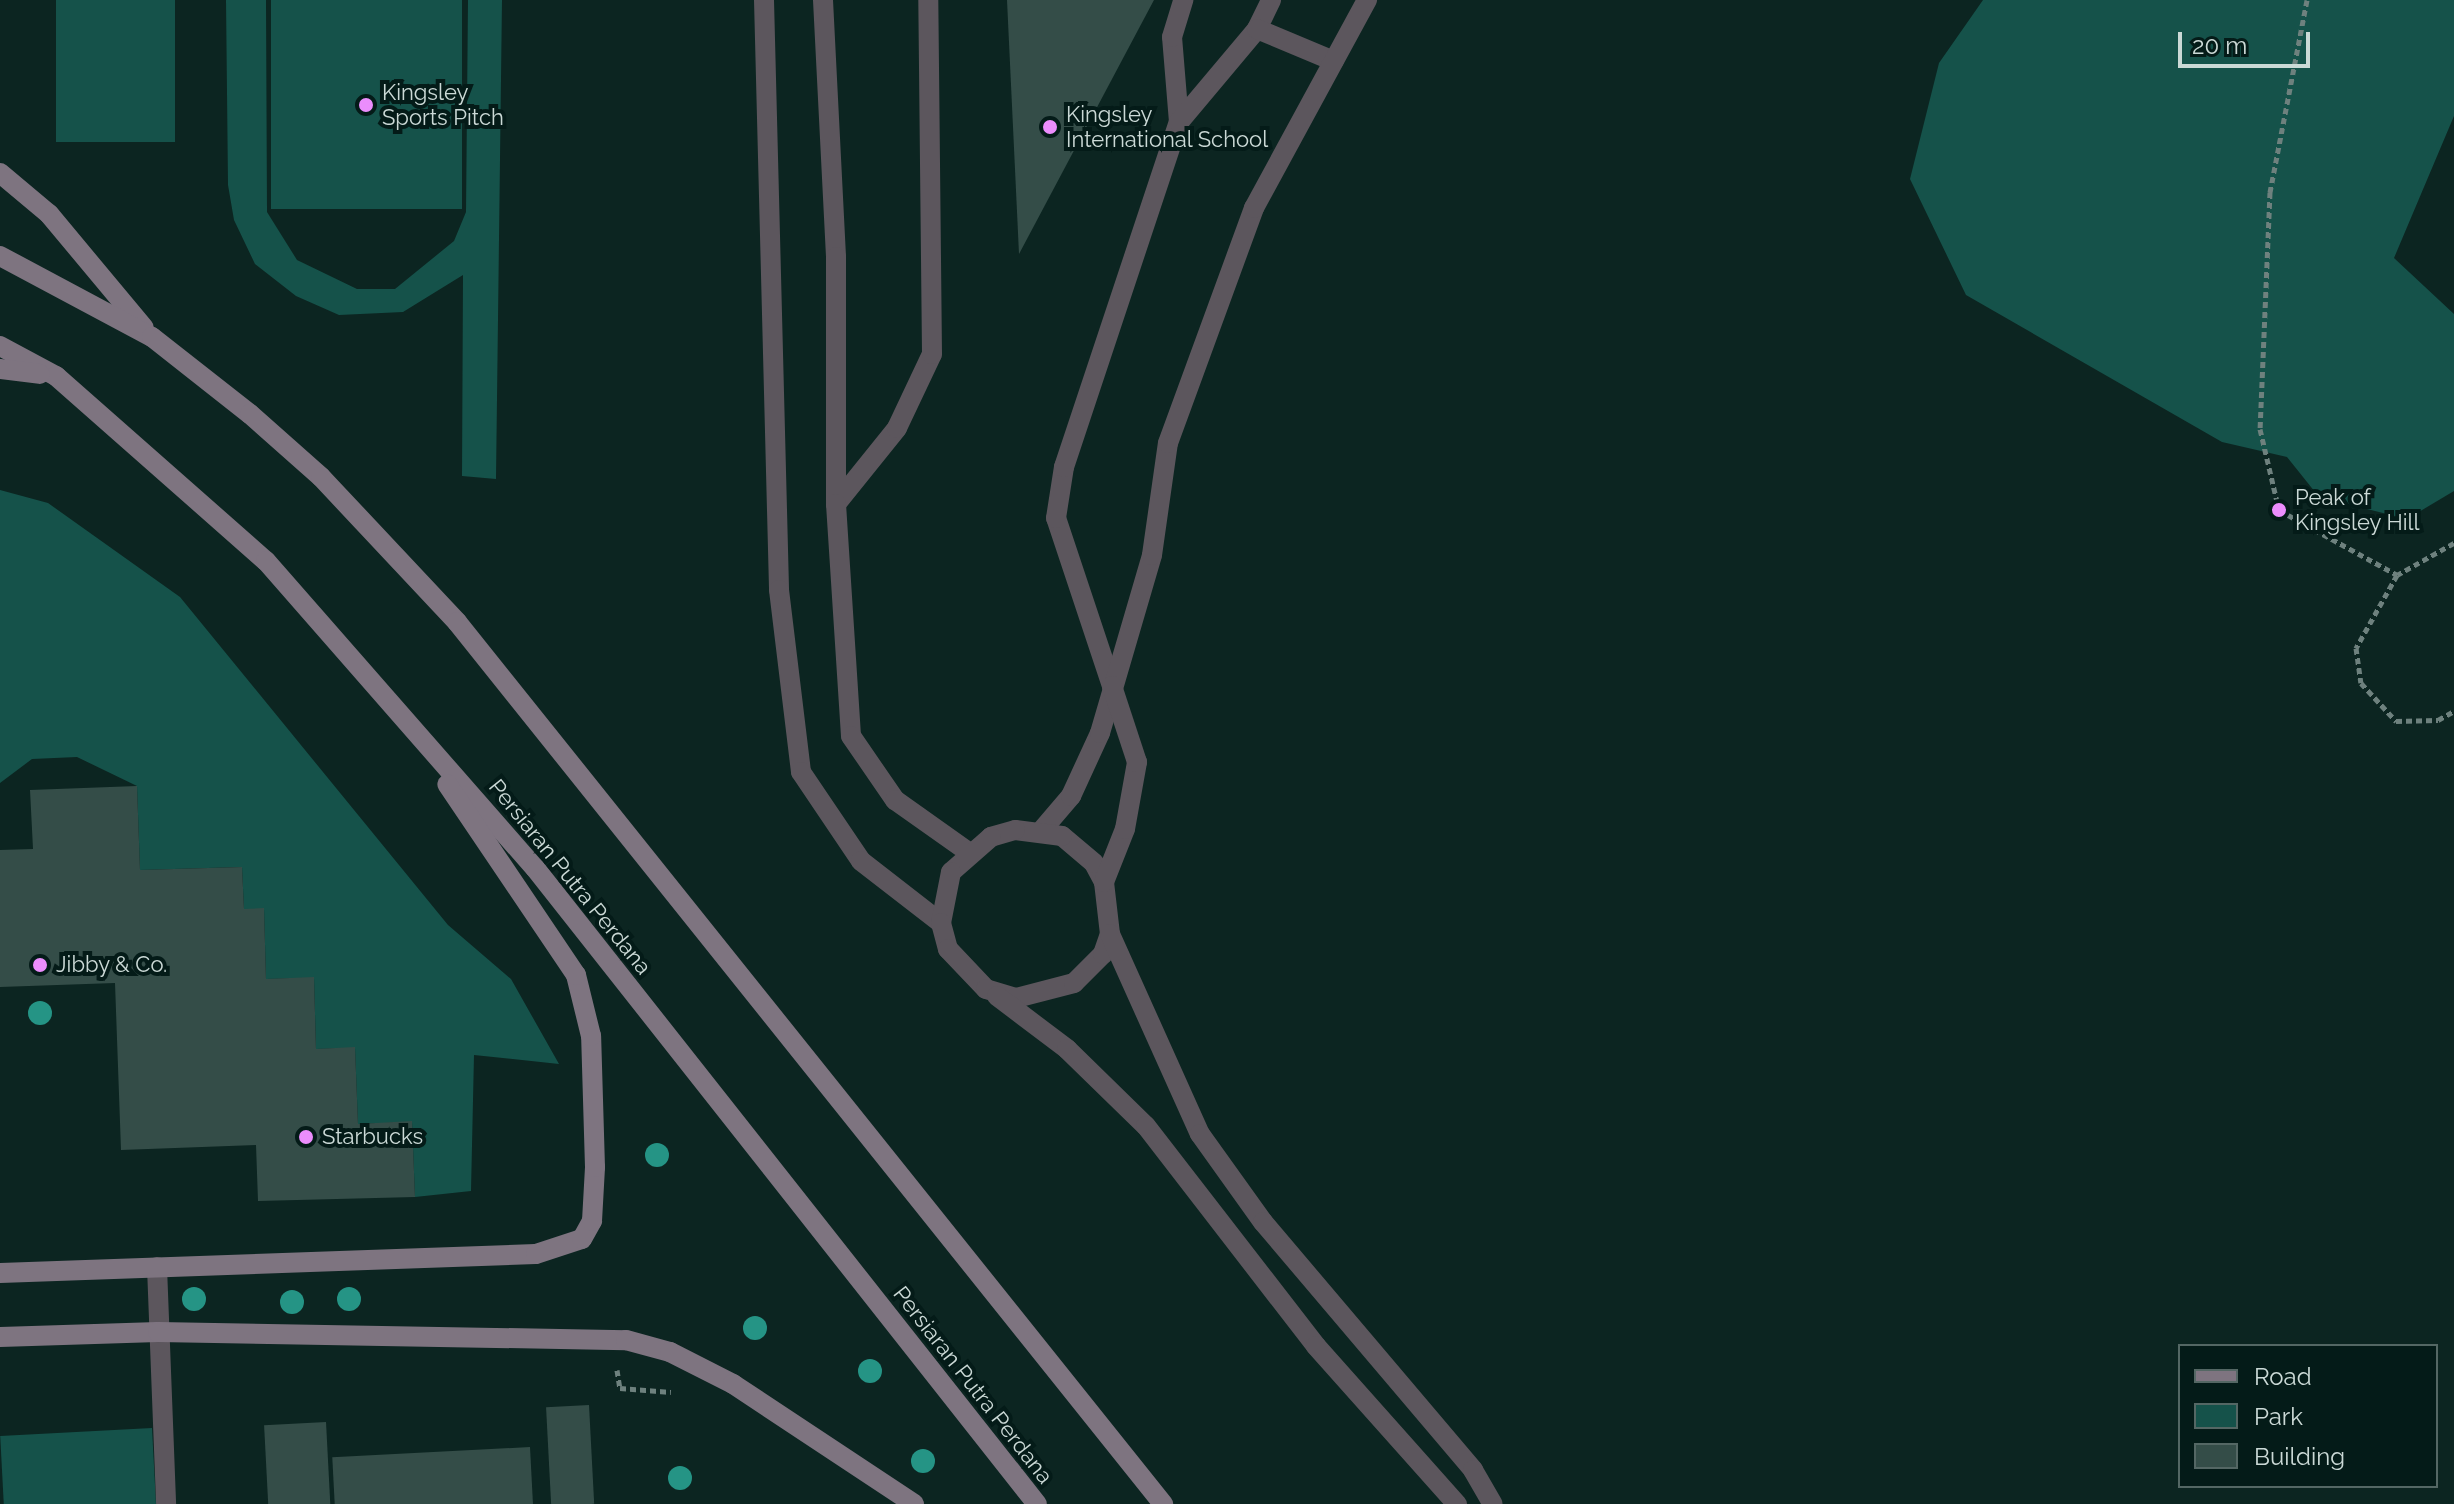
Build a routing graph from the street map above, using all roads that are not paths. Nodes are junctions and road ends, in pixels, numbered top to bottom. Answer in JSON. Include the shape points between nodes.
{"nodes":[{"id":1,"x":764,"y":0,"type":"edge"},
{"id":2,"x":823,"y":0,"type":"edge"},
{"id":3,"x":928,"y":0,"type":"edge"},
{"id":4,"x":1183,"y":0,"type":"edge"},
{"id":5,"x":1271,"y":0,"type":"edge"},
{"id":6,"x":1367,"y":0,"type":"edge"},
{"id":7,"x":1257,"y":29,"type":"junction"},
{"id":8,"x":1334,"y":61,"type":"junction"},
{"id":9,"x":1179,"y":122,"type":"junction"},
{"id":10,"x":0,"y":173,"type":"edge"},
{"id":11,"x":0,"y":256,"type":"edge"},
{"id":12,"x":152,"y":337,"type":"junction"},
{"id":13,"x":0,"y":346,"type":"edge"},
{"id":14,"x":0,"y":369,"type":"edge"},
{"id":15,"x":56,"y":376,"type":"junction"},
{"id":16,"x":836,"y":504,"type":"junction"},
{"id":17,"x":1112,"y":686,"type":"junction"},
{"id":18,"x":399,"y":712,"type":"junction"},
{"id":19,"x":1042,"y":830,"type":"junction"},
{"id":20,"x":967,"y":851,"type":"junction"},
{"id":21,"x":1104,"y":882,"type":"junction"},
{"id":22,"x":941,"y":923,"type":"junction"},
{"id":23,"x":1110,"y":934,"type":"junction"},
{"id":24,"x":986,"y":989,"type":"junction"},
{"id":25,"x":157,"y":1267,"type":"junction"},
{"id":26,"x":0,"y":1273,"type":"edge"},
{"id":27,"x":158,"y":1332,"type":"junction"},
{"id":28,"x":0,"y":1337,"type":"edge"},
{"id":29,"x":166,"y":1504,"type":"edge"},
{"id":30,"x":914,"y":1504,"type":"edge"},
{"id":31,"x":1037,"y":1504,"type":"edge"},
{"id":32,"x":1163,"y":1504,"type":"edge"},
{"id":33,"x":1457,"y":1504,"type":"edge"},
{"id":34,"x":1493,"y":1504,"type":"edge"}],
"edges":[{"from":1,"to":22,"type":"street","via":[[779,590],[801,772],[861,861]]},
{"from":2,"to":16,"type":"street","via":[[836,257]]},
{"from":3,"to":16,"type":"street","via":[[932,354],[897,428]]},
{"from":4,"to":9,"type":"street","via":[[1172,37]]},
{"from":5,"to":7,"type":"street"},
{"from":6,"to":8,"type":"street"},
{"from":7,"to":8,"type":"street"},
{"from":7,"to":9,"type":"street"},
{"from":8,"to":17,"type":"street","via":[[1254,208],[1198,358],[1168,443],[1152,555]]},
{"from":9,"to":17,"type":"street","via":[[1064,467],[1056,518]]},
{"from":10,"to":12,"type":"main road","via":[[49,214]]},
{"from":11,"to":12,"type":"main road"},
{"from":12,"to":32,"type":"main road","via":[[321,477],[457,622]]},
{"from":13,"to":15,"type":"main road","name":"Persiaran Putra Perdana"},
{"from":14,"to":15,"type":"main road"},
{"from":15,"to":18,"type":"main road","name":"Persiaran Putra Perdana","via":[[266,561]]},
{"from":16,"to":20,"type":"street","via":[[851,736],[895,800]]},
{"from":17,"to":19,"type":"street","via":[[1089,764]]},
{"from":17,"to":21,"type":"street","via":[[1137,762],[1125,829]]},
{"from":18,"to":25,"type":"main road","via":[[576,975],[591,1036],[592,1221],[582,1239],[536,1254]]},
{"from":18,"to":31,"type":"main road","name":"Persiaran Putra Perdana","via":[[545,881]]},
{"from":19,"to":20,"type":"street","via":[[1015,830]]},
{"from":19,"to":21,"type":"street","via":[[1079,849]]},
{"from":20,"to":22,"type":"street","via":[[951,872]]},
{"from":21,"to":23,"type":"street"},
{"from":22,"to":24,"type":"street","via":[[956,961]]},
{"from":23,"to":24,"type":"street","via":[[1092,968],[1060,989],[1016,998]]},
{"from":23,"to":34,"type":"street","via":[[1200,1134],[1263,1222],[1473,1470]]},
{"from":24,"to":33,"type":"street","via":[[1067,1049],[1146,1126],[1316,1346]]},
{"from":25,"to":26,"type":"main road"},
{"from":25,"to":27,"type":"street"},
{"from":27,"to":28,"type":"main road"},
{"from":27,"to":29,"type":"street"},
{"from":27,"to":30,"type":"main road","via":[[626,1340],[670,1352],[733,1384]]}]}
